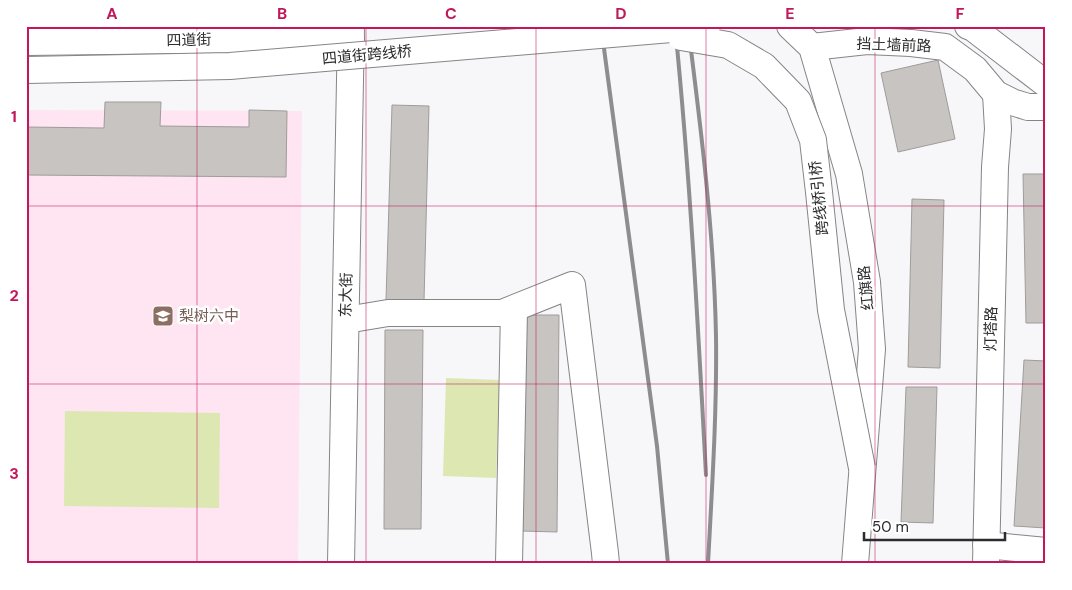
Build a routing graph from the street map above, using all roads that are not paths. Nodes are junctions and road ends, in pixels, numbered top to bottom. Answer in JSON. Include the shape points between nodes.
{"nodes":[{"id":1,"x":707,"y":26,"type":"edge"},
{"id":2,"x":790,"y":26,"type":"edge"},
{"id":3,"x":968,"y":26,"type":"edge"},
{"id":4,"x":645,"y":31,"type":"junction"},
{"id":5,"x":351,"y":32,"type":"edge"},
{"id":6,"x":169,"y":33,"type":"edge"},
{"id":7,"x":26,"y":42,"type":"edge"},
{"id":8,"x":812,"y":47,"type":"junction"},
{"id":9,"x":26,"y":70,"type":"edge"},
{"id":10,"x":1046,"y":84,"type":"edge"},
{"id":11,"x":996,"y":94,"type":"junction"},
{"id":12,"x":1046,"y":106,"type":"edge"},
{"id":13,"x":514,"y":308,"type":"junction"},
{"id":14,"x":346,"y":320,"type":"junction"},
{"id":15,"x":862,"y":468,"type":"junction"},
{"id":16,"x":1046,"y":550,"type":"edge"},
{"id":17,"x":986,"y":554,"type":"edge"},
{"id":18,"x":341,"y":564,"type":"edge"},
{"id":19,"x":509,"y":564,"type":"edge"},
{"id":20,"x":606,"y":564,"type":"edge"},
{"id":21,"x":855,"y":564,"type":"edge"}],
"edges":[{"from":1,"to":4,"type":"street","name":"四道街跨线桥","bridge":true},
{"from":2,"to":8,"type":"street"},
{"from":3,"to":10,"type":"street"},
{"from":4,"to":9,"type":"street","name":"四道街跨线桥","bridge":true,"via":[[230,66]]},
{"from":4,"to":15,"type":"street","name":"跨线桥引桥","bridge":true,"via":[[728,45],[764,66],[798,101],[813,140],[831,310]]},
{"from":5,"to":6,"type":"street","name":"四道街"},
{"from":5,"to":14,"type":"street","name":"东大街"},
{"from":6,"to":7,"type":"street","name":"四道街"},
{"from":8,"to":11,"type":"street","name":"挡土墙前路","via":[[867,41],[945,47],[975,69]]},
{"from":8,"to":15,"type":"street","name":"红旗路","via":[[849,174],[867,282],[872,349]]},
{"from":11,"to":12,"type":"street","name":"挡土墙前路","via":[[1028,107]]},
{"from":11,"to":17,"type":"street","name":"灯塔路","via":[[998,129]]},
{"from":13,"to":14,"type":"street","via":[[502,313],[388,313]]},
{"from":13,"to":19,"type":"street"},
{"from":13,"to":20,"type":"street","via":[[572,284]]},
{"from":14,"to":18,"type":"street","name":"东大街"},
{"from":15,"to":21,"type":"street","name":"红旗路"},
{"from":16,"to":17,"type":"street"}]}
